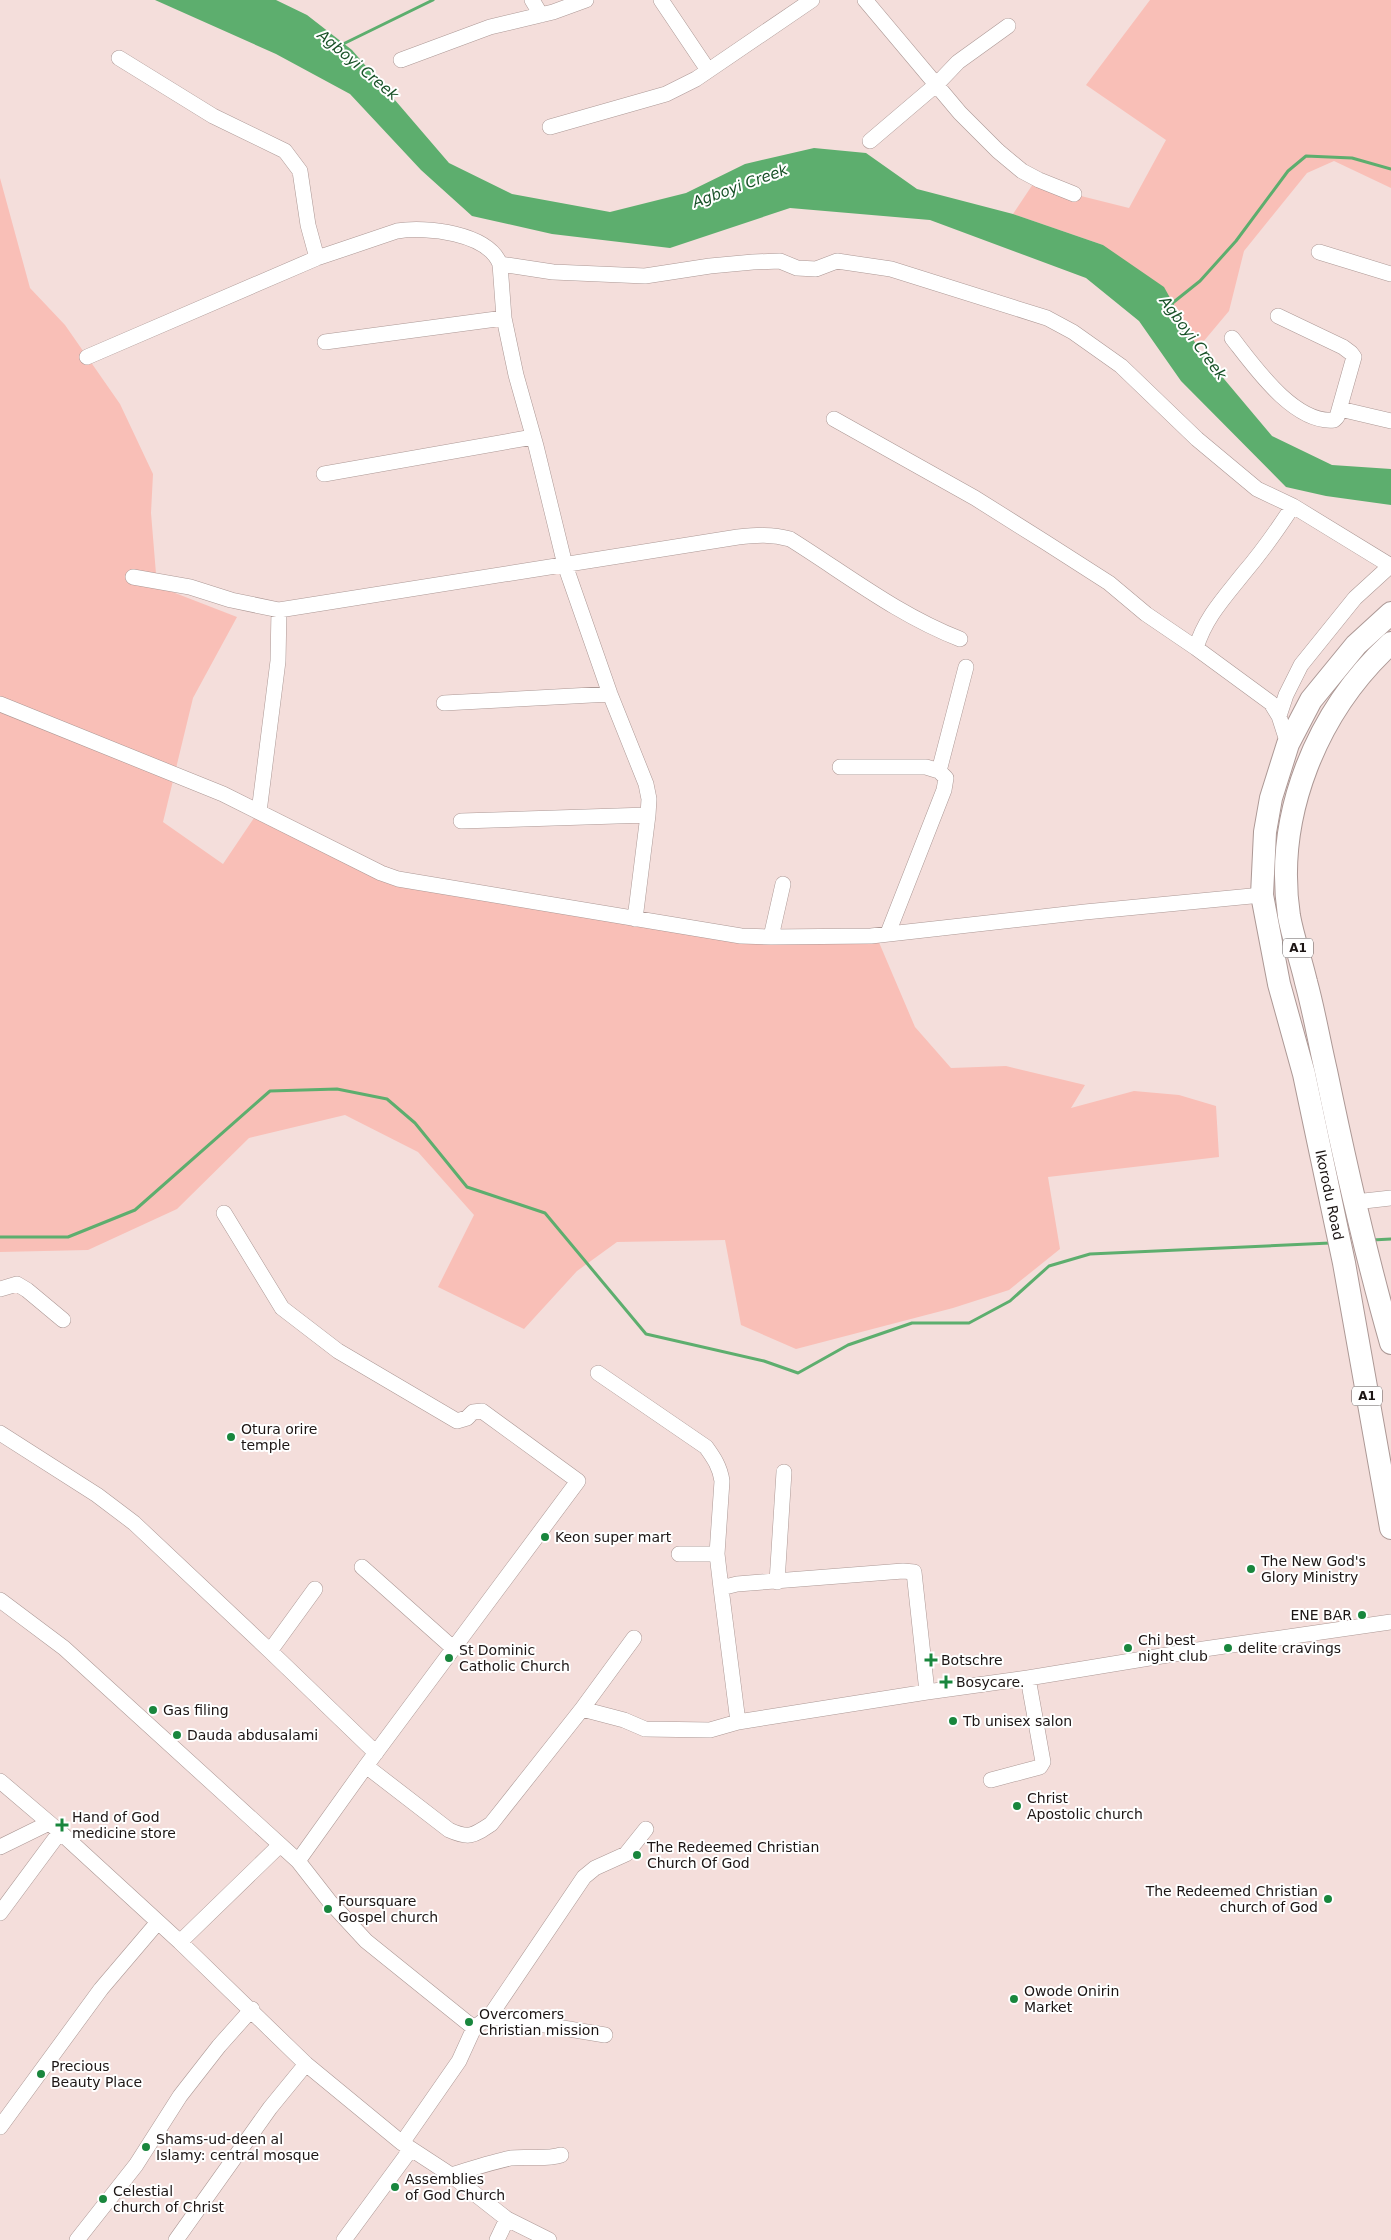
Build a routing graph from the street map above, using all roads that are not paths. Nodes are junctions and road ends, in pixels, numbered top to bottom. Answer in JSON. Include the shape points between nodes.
{"nodes":[{"id":1,"x":532,"y":0,"type":"edge"},
{"id":2,"x":586,"y":0,"type":"edge"},
{"id":3,"x":661,"y":0,"type":"edge"},
{"id":4,"x":812,"y":0,"type":"edge"},
{"id":5,"x":865,"y":0,"type":"edge"},
{"id":6,"x":541,"y":15,"type":"junction"},
{"id":7,"x":1008,"y":26,"type":"dead end"},
{"id":8,"x":120,"y":58,"type":"dead end"},
{"id":9,"x":400,"y":60,"type":"dead end"},
{"id":10,"x":708,"y":70,"type":"junction"},
{"id":11,"x":937,"y":84,"type":"junction"},
{"id":12,"x":550,"y":127,"type":"dead end"},
{"id":13,"x":870,"y":141,"type":"dead end"},
{"id":14,"x":1074,"y":194,"type":"dead end"},
{"id":15,"x":1318,"y":252,"type":"dead end"},
{"id":16,"x":317,"y":258,"type":"junction"},
{"id":17,"x":500,"y":264,"type":"junction"},
{"id":18,"x":1391,"y":274,"type":"edge"},
{"id":19,"x":1278,"y":316,"type":"dead end"},
{"id":20,"x":504,"y":318,"type":"junction"},
{"id":21,"x":1232,"y":338,"type":"dead end"},
{"id":22,"x":325,"y":342,"type":"dead end"},
{"id":23,"x":87,"y":357,"type":"dead end"},
{"id":24,"x":1340,"y":409,"type":"junction"},
{"id":25,"x":834,"y":420,"type":"dead end"},
{"id":26,"x":1391,"y":421,"type":"edge"},
{"id":27,"x":533,"y":436,"type":"junction"},
{"id":28,"x":324,"y":474,"type":"dead end"},
{"id":29,"x":1293,"y":506,"type":"junction"},
{"id":30,"x":564,"y":565,"type":"junction"},
{"id":31,"x":1390,"y":566,"type":"edge"},
{"id":32,"x":133,"y":577,"type":"dead end"},
{"id":33,"x":1391,"y":603,"type":"edge"},
{"id":34,"x":279,"y":610,"type":"junction"},
{"id":35,"x":1391,"y":613,"type":"edge"},
{"id":36,"x":960,"y":639,"type":"dead end"},
{"id":37,"x":1391,"y":643,"type":"edge"},
{"id":38,"x":1196,"y":648,"type":"junction"},
{"id":39,"x":1391,"y":649,"type":"edge"},
{"id":40,"x":966,"y":667,"type":"dead end"},
{"id":41,"x":1351,"y":687,"type":"junction"},
{"id":42,"x":610,"y":694,"type":"junction"},
{"id":43,"x":1311,"y":700,"type":"junction"},
{"id":44,"x":444,"y":703,"type":"dead end"},
{"id":45,"x":0,"y":704,"type":"edge"},
{"id":46,"x":1279,"y":716,"type":"junction"},
{"id":47,"x":1288,"y":744,"type":"junction"},
{"id":48,"x":840,"y":767,"type":"dead end"},
{"id":49,"x":939,"y":771,"type":"junction"},
{"id":50,"x":259,"y":812,"type":"junction"},
{"id":51,"x":648,"y":815,"type":"junction"},
{"id":52,"x":461,"y":821,"type":"dead end"},
{"id":53,"x":783,"y":884,"type":"dead end"},
{"id":54,"x":1262,"y":895,"type":"junction"},
{"id":55,"x":635,"y":919,"type":"junction"},
{"id":56,"x":888,"y":933,"type":"junction"},
{"id":57,"x":771,"y":937,"type":"junction"},
{"id":58,"x":1391,"y":1198,"type":"edge"},
{"id":59,"x":1363,"y":1212,"type":"junction"},
{"id":60,"x":224,"y":1213,"type":"dead end"},
{"id":61,"x":1373,"y":1258,"type":"junction"},
{"id":62,"x":0,"y":1289,"type":"edge"},
{"id":63,"x":1391,"y":1310,"type":"edge"},
{"id":64,"x":63,"y":1320,"type":"dead end"},
{"id":65,"x":1391,"y":1343,"type":"edge"},
{"id":66,"x":598,"y":1373,"type":"dead end"},
{"id":67,"x":0,"y":1433,"type":"edge"},
{"id":68,"x":784,"y":1472,"type":"dead end"},
{"id":69,"x":1391,"y":1528,"type":"edge"},
{"id":70,"x":679,"y":1554,"type":"dead end"},
{"id":71,"x":717,"y":1554,"type":"junction"},
{"id":72,"x":362,"y":1567,"type":"dead end"},
{"id":73,"x":777,"y":1582,"type":"junction"},
{"id":74,"x":721,"y":1588,"type":"junction"},
{"id":75,"x":315,"y":1589,"type":"dead end"},
{"id":76,"x":0,"y":1600,"type":"edge"},
{"id":77,"x":1391,"y":1622,"type":"edge"},
{"id":78,"x":634,"y":1638,"type":"dead end"},
{"id":79,"x":453,"y":1648,"type":"junction"},
{"id":80,"x":270,"y":1650,"type":"junction"},
{"id":81,"x":1028,"y":1678,"type":"junction"},
{"id":82,"x":927,"y":1692,"type":"junction"},
{"id":83,"x":582,"y":1709,"type":"junction"},
{"id":84,"x":738,"y":1722,"type":"junction"},
{"id":85,"x":376,"y":1753,"type":"junction"},
{"id":86,"x":366,"y":1766,"type":"junction"},
{"id":87,"x":991,"y":1780,"type":"dead end"},
{"id":88,"x":0,"y":1781,"type":"edge"},
{"id":89,"x":54,"y":1828,"type":"junction"},
{"id":90,"x":646,"y":1829,"type":"dead end"},
{"id":91,"x":280,"y":1845,"type":"junction"},
{"id":92,"x":0,"y":1846,"type":"edge"},
{"id":93,"x":298,"y":1861,"type":"junction"},
{"id":94,"x":0,"y":1913,"type":"edge"},
{"id":95,"x":158,"y":1922,"type":"junction"},
{"id":96,"x":180,"y":1942,"type":"junction"},
{"id":97,"x":252,"y":2009,"type":"junction"},
{"id":98,"x":490,"y":2016,"type":"junction"},
{"id":99,"x":474,"y":2028,"type":"junction"},
{"id":100,"x":606,"y":2035,"type":"dead end"},
{"id":101,"x":306,"y":2064,"type":"junction"},
{"id":102,"x":0,"y":2127,"type":"edge"},
{"id":103,"x":407,"y":2146,"type":"junction"},
{"id":104,"x":561,"y":2155,"type":"dead end"},
{"id":105,"x":451,"y":2175,"type":"junction"},
{"id":106,"x":508,"y":2219,"type":"junction"},
{"id":107,"x":77,"y":2240,"type":"edge"},
{"id":108,"x":176,"y":2240,"type":"edge"},
{"id":109,"x":344,"y":2240,"type":"edge"},
{"id":110,"x":497,"y":2240,"type":"edge"},
{"id":111,"x":549,"y":2240,"type":"edge"}],
"edges":[{"from":1,"to":6,"type":"street"},
{"from":2,"to":6,"type":"street"},
{"from":3,"to":10,"type":"street"},
{"from":4,"to":10,"type":"street"},
{"from":5,"to":11,"type":"street"},
{"from":6,"to":9,"type":"street","via":[[490,27]]},
{"from":7,"to":11,"type":"street","via":[[958,62]]},
{"from":8,"to":16,"type":"street","via":[[213,116],[285,152],[294,161],[300,171],[308,225]]},
{"from":10,"to":12,"type":"street","via":[[666,94]]},
{"from":11,"to":13,"type":"street"},
{"from":11,"to":14,"type":"street","via":[[960,113],[1022,171]]},
{"from":15,"to":18,"type":"street"},
{"from":16,"to":17,"type":"street","via":[[397,231],[424,229],[485,245],[497,256]]},
{"from":16,"to":23,"type":"street"},
{"from":17,"to":20,"type":"street"},
{"from":17,"to":29,"type":"street","via":[[553,272],[645,276],[710,266],[780,261],[806,270],[837,261],[891,269],[1047,318],[1073,332],[1121,366],[1244,479]]},
{"from":19,"to":24,"type":"street","via":[[1352,353],[1354,362]]},
{"from":20,"to":22,"type":"street"},
{"from":20,"to":27,"type":"street"},
{"from":21,"to":24,"type":"street","via":[[1287,402],[1311,415],[1331,420],[1337,417]]},
{"from":24,"to":26,"type":"street"},
{"from":25,"to":38,"type":"street","via":[[975,498],[1045,542],[1109,583],[1146,614]]},
{"from":27,"to":28,"type":"street"},
{"from":27,"to":30,"type":"street"},
{"from":29,"to":31,"type":"street"},
{"from":29,"to":38,"type":"street","via":[[1220,601],[1201,631]]},
{"from":30,"to":34,"type":"street"},
{"from":30,"to":36,"type":"street","via":[[738,537],[779,536],[790,539],[883,601]]},
{"from":30,"to":42,"type":"street"},
{"from":31,"to":46,"type":"street","via":[[1355,598],[1301,665]]},
{"from":32,"to":34,"type":"street","via":[[190,587]]},
{"from":33,"to":43,"type":"street","name":"Ikorodu Road","via":[[1351,641],[1330,667]]},
{"from":34,"to":50,"type":"street","via":[[278,661]]},
{"from":35,"to":43,"type":"highway","name":"Ikorodu Road","number":"A1","via":[[1356,645]]},
{"from":37,"to":41,"type":"highway","name":"Ikorodu Road","number":"A1","via":[[1371,661]]},
{"from":38,"to":46,"type":"street","via":[[1271,703]]},
{"from":39,"to":41,"type":"street","name":"Ikorodu Road"},
{"from":40,"to":49,"type":"street"},
{"from":41,"to":59,"type":"highway","name":"Ikorodu Road","number":"A1","via":[[1325,727],[1301,783],[1287,862],[1290,917]]},
{"from":42,"to":44,"type":"street"},
{"from":42,"to":51,"type":"street","via":[[646,784]]},
{"from":43,"to":47,"type":"highway","name":"Ikorodu Road","number":"A1"},
{"from":45,"to":50,"type":"street","via":[[223,794]]},
{"from":46,"to":47,"type":"street"},
{"from":47,"to":54,"type":"highway","name":"Ikorodu Road","number":"A1","via":[[1271,798],[1265,832]]},
{"from":48,"to":49,"type":"street","via":[[926,767]]},
{"from":49,"to":56,"type":"street","via":[[946,778],[944,790]]},
{"from":50,"to":55,"type":"street","via":[[398,879]]},
{"from":51,"to":52,"type":"street"},
{"from":51,"to":55,"type":"street"},
{"from":53,"to":57,"type":"street"},
{"from":54,"to":56,"type":"street"},
{"from":54,"to":69,"type":"highway","name":"Ikorodu Road","number":"A1","via":[[1279,984],[1304,1074]]},
{"from":55,"to":57,"type":"street","via":[[741,936]]},
{"from":56,"to":57,"type":"street"},
{"from":58,"to":59,"type":"street"},
{"from":59,"to":61,"type":"highway","name":"Ikorodu Road","number":"A1"},
{"from":60,"to":79,"type":"street","via":[[282,1308],[314,1333],[338,1351],[457,1421],[482,1411],[578,1481]]},
{"from":61,"to":63,"type":"highway","name":"Ikorodu Road","number":"A1"},
{"from":61,"to":65,"type":"highway","name":"Ikorodu Road","number":"A1"},
{"from":62,"to":64,"type":"street","via":[[16,1284]]},
{"from":66,"to":71,"type":"street","via":[[706,1447],[715,1460],[722,1481]]},
{"from":67,"to":80,"type":"street","via":[[97,1495],[134,1523]]},
{"from":68,"to":73,"type":"street"},
{"from":70,"to":71,"type":"street"},
{"from":71,"to":74,"type":"street"},
{"from":72,"to":79,"type":"street"},
{"from":73,"to":74,"type":"street"},
{"from":73,"to":82,"type":"street","via":[[914,1572]]},
{"from":74,"to":84,"type":"street"},
{"from":75,"to":80,"type":"street"},
{"from":76,"to":91,"type":"street","via":[[64,1648]]},
{"from":77,"to":81,"type":"street"},
{"from":78,"to":83,"type":"street"},
{"from":79,"to":85,"type":"street"},
{"from":80,"to":85,"type":"street"},
{"from":81,"to":82,"type":"street"},
{"from":81,"to":87,"type":"street","via":[[1043,1762],[1040,1767]]},
{"from":82,"to":84,"type":"street"},
{"from":83,"to":84,"type":"street","via":[[645,1729],[710,1730]]},
{"from":83,"to":86,"type":"street","via":[[491,1824],[474,1835],[463,1836],[449,1830]]},
{"from":85,"to":86,"type":"street"},
{"from":86,"to":93,"type":"street"},
{"from":88,"to":89,"type":"street"},
{"from":89,"to":92,"type":"street"},
{"from":89,"to":94,"type":"street"},
{"from":89,"to":95,"type":"street"},
{"from":90,"to":98,"type":"street","via":[[626,1854],[594,1868],[584,1877]]},
{"from":91,"to":93,"type":"street"},
{"from":91,"to":96,"type":"street"},
{"from":93,"to":99,"type":"street","via":[[366,1941]]},
{"from":95,"to":96,"type":"street"},
{"from":95,"to":102,"type":"street","via":[[101,1988]]},
{"from":96,"to":97,"type":"street"},
{"from":97,"to":101,"type":"street"},
{"from":97,"to":107,"type":"street","via":[[180,2096],[136,2164]]},
{"from":98,"to":99,"type":"street"},
{"from":98,"to":100,"type":"street"},
{"from":99,"to":103,"type":"street","via":[[459,2061]]},
{"from":101,"to":103,"type":"street"},
{"from":101,"to":108,"type":"street","via":[[270,2108]]},
{"from":103,"to":105,"type":"street"},
{"from":103,"to":109,"type":"street"},
{"from":104,"to":105,"type":"street","via":[[511,2158]]},
{"from":105,"to":106,"type":"street"},
{"from":106,"to":110,"type":"street"},
{"from":106,"to":111,"type":"street"}]}
